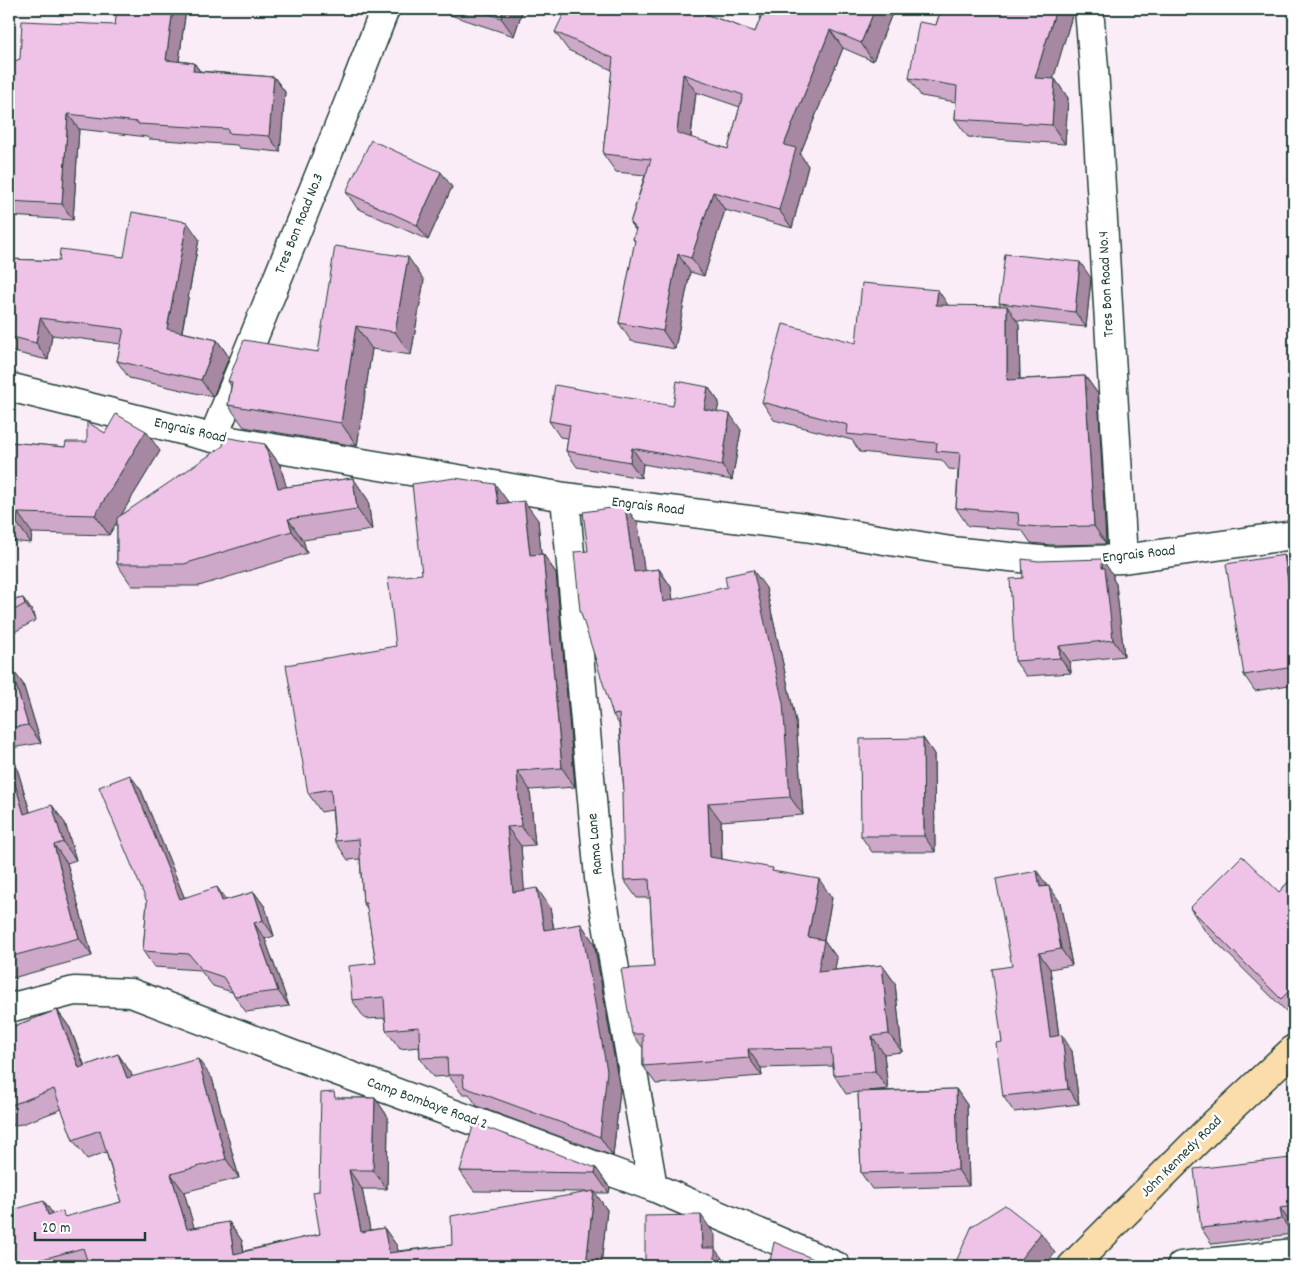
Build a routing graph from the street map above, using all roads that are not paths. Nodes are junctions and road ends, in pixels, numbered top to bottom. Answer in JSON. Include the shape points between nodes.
{"nodes":[{"id":1,"x":385,"y":9,"type":"edge"},
{"id":2,"x":1089,"y":9,"type":"edge"},
{"id":3,"x":9,"y":387,"type":"edge"},
{"id":4,"x":213,"y":438,"type":"junction"},
{"id":5,"x":566,"y":497,"type":"junction"},
{"id":6,"x":1294,"y":535,"type":"edge"},
{"id":7,"x":1123,"y":559,"type":"junction"},
{"id":8,"x":9,"y":1008,"type":"edge"},
{"id":9,"x":1294,"y":1049,"type":"edge"},
{"id":10,"x":653,"y":1187,"type":"junction"},
{"id":11,"x":1294,"y":1253,"type":"edge"},
{"id":12,"x":836,"y":1266,"type":"edge"},
{"id":13,"x":1072,"y":1266,"type":"edge"},
{"id":14,"x":1181,"y":1266,"type":"edge"}],
"edges":[{"from":1,"to":4,"type":"street","name":"Tres Bon Road No.3"},
{"from":2,"to":7,"type":"street","name":"Tres Bon Road No.4"},
{"from":3,"to":4,"type":"street","name":"Engrais Road"},
{"from":4,"to":5,"type":"street","name":"Engrais Road"},
{"from":5,"to":7,"type":"street","name":"Engrais Road","via":[[805,527],[951,550],[1050,561]]},
{"from":5,"to":10,"type":"street","name":"Rama Lane","via":[[599,878]]},
{"from":6,"to":7,"type":"street","name":"Engrais Road"},
{"from":8,"to":10,"type":"street","name":"Camp Bombaye Road 2","via":[[74,992],[131,993]]},
{"from":9,"to":13,"type":"main road","name":"John Kennedy Road"},
{"from":10,"to":12,"type":"street","name":"Camp Bombaye Road 2"},
{"from":11,"to":14,"type":"street"}]}
